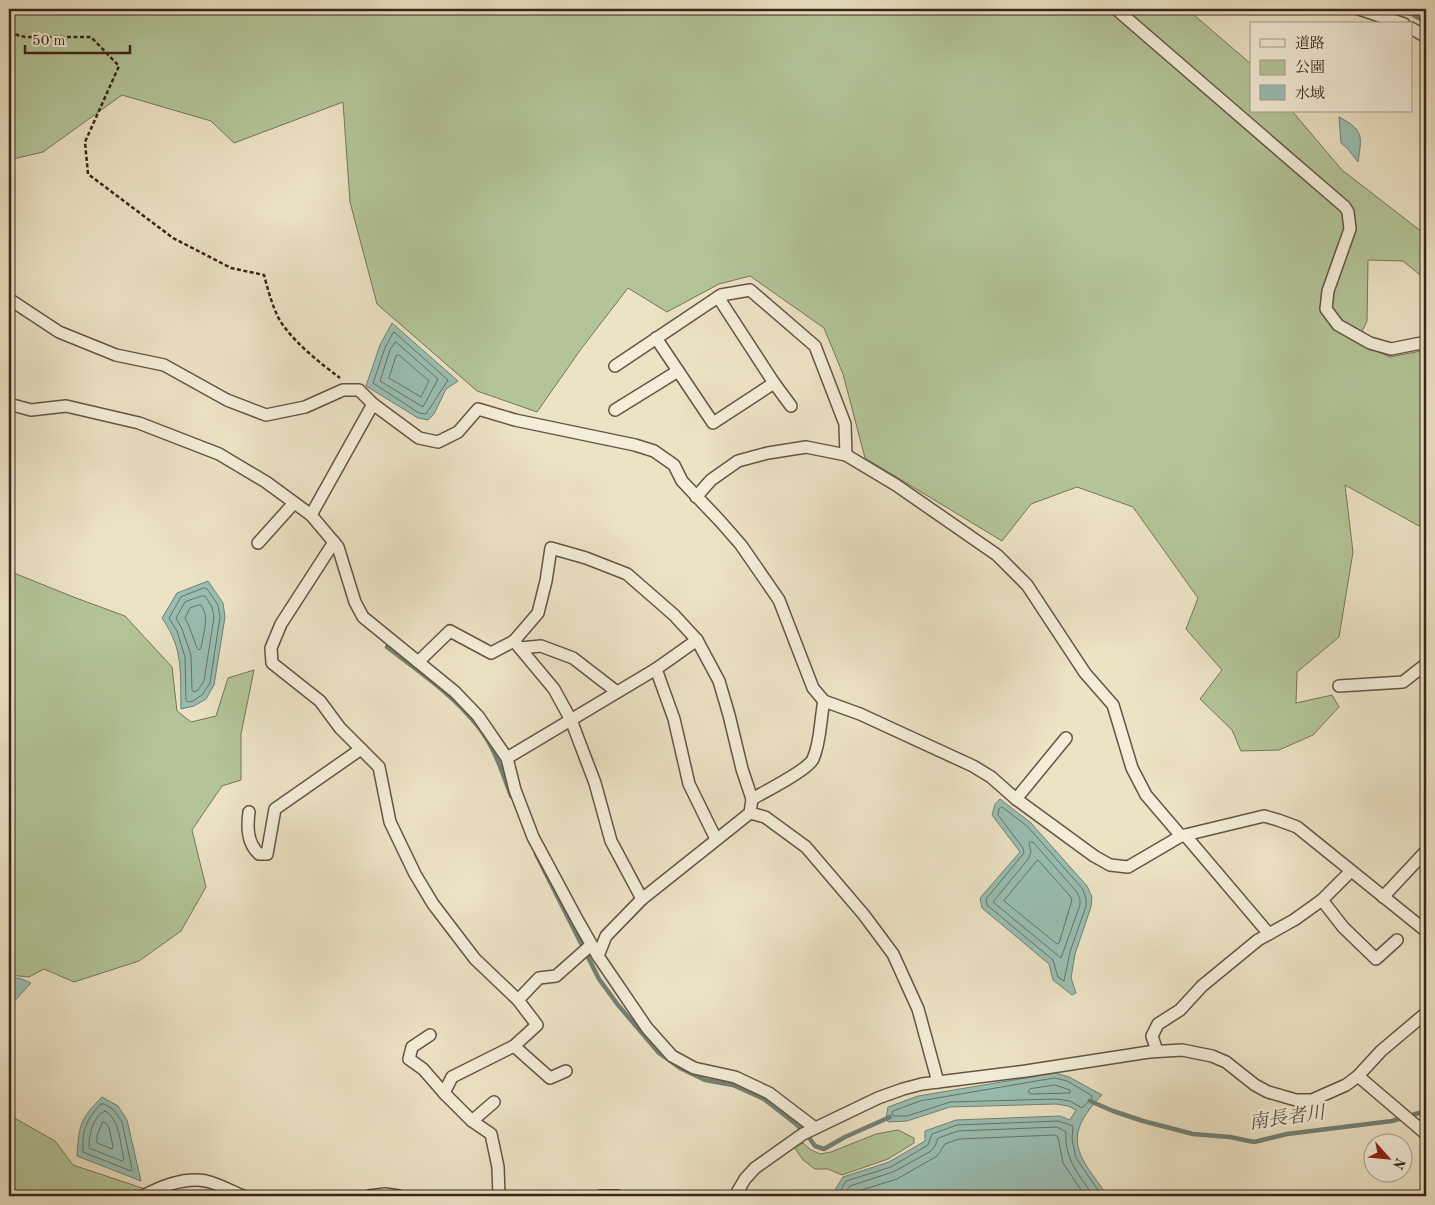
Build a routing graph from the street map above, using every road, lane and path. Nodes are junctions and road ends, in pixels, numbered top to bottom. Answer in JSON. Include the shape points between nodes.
{"nodes":[{"id":1,"x":1116,"y":9,"type":"edge"},
{"id":2,"x":1359,"y":9,"type":"edge"},
{"id":3,"x":1398,"y":22,"type":"edge"},
{"id":4,"x":1412,"y":29,"type":"edge"},
{"id":5,"x":9,"y":33,"type":"edge"},
{"id":6,"x":1426,"y":37,"type":"edge"},
{"id":7,"x":718,"y":297,"type":"junction"},
{"id":8,"x":9,"y":299,"type":"edge"},
{"id":9,"x":656,"y":338,"type":"junction"},
{"id":10,"x":1426,"y":342,"type":"edge"},
{"id":11,"x":615,"y":366,"type":"dead end"},
{"id":12,"x":678,"y":371,"type":"junction"},
{"id":13,"x":774,"y":383,"type":"junction"},
{"id":14,"x":356,"y":390,"type":"junction"},
{"id":15,"x":9,"y":404,"type":"edge"},
{"id":16,"x":373,"y":404,"type":"junction"},
{"id":17,"x":791,"y":406,"type":"dead end"},
{"id":18,"x":616,"y":410,"type":"dead end"},
{"id":19,"x":846,"y":455,"type":"junction"},
{"id":20,"x":696,"y":497,"type":"junction"},
{"id":21,"x":294,"y":503,"type":"junction"},
{"id":22,"x":311,"y":515,"type":"junction"},
{"id":23,"x":334,"y":542,"type":"junction"},
{"id":24,"x":258,"y":543,"type":"dead end"},
{"id":25,"x":697,"y":640,"type":"junction"},
{"id":26,"x":517,"y":644,"type":"junction"},
{"id":27,"x":418,"y":662,"type":"junction"},
{"id":28,"x":1426,"y":664,"type":"edge"},
{"id":29,"x":656,"y":669,"type":"junction"},
{"id":30,"x":1339,"y":686,"type":"dead end"},
{"id":31,"x":617,"y":692,"type":"junction"},
{"id":32,"x":824,"y":701,"type":"junction"},
{"id":33,"x":571,"y":720,"type":"junction"},
{"id":34,"x":1066,"y":738,"type":"dead end"},
{"id":35,"x":361,"y":749,"type":"junction"},
{"id":36,"x":507,"y":758,"type":"junction"},
{"id":37,"x":752,"y":799,"type":"junction"},
{"id":38,"x":1016,"y":799,"type":"junction"},
{"id":39,"x":249,"y":812,"type":"dead end"},
{"id":40,"x":750,"y":813,"type":"junction"},
{"id":41,"x":1183,"y":835,"type":"junction"},
{"id":42,"x":716,"y":839,"type":"junction"},
{"id":43,"x":1426,"y":851,"type":"edge"},
{"id":44,"x":1351,"y":871,"type":"junction"},
{"id":45,"x":1383,"y":896,"type":"junction"},
{"id":46,"x":642,"y":899,"type":"junction"},
{"id":47,"x":1322,"y":900,"type":"junction"},
{"id":48,"x":1426,"y":930,"type":"edge"},
{"id":49,"x":1269,"y":934,"type":"junction"},
{"id":50,"x":1397,"y":940,"type":"dead end"},
{"id":51,"x":591,"y":945,"type":"junction"},
{"id":52,"x":598,"y":956,"type":"junction"},
{"id":53,"x":518,"y":1000,"type":"junction"},
{"id":54,"x":1426,"y":1013,"type":"edge"},
{"id":55,"x":430,"y":1035,"type":"dead end"},
{"id":56,"x":514,"y":1046,"type":"junction"},
{"id":57,"x":1157,"y":1051,"type":"junction"},
{"id":58,"x":566,"y":1071,"type":"dead end"},
{"id":59,"x":1358,"y":1076,"type":"junction"},
{"id":60,"x":938,"y":1082,"type":"junction"},
{"id":61,"x":444,"y":1093,"type":"junction"},
{"id":62,"x":494,"y":1102,"type":"dead end"},
{"id":63,"x":472,"y":1121,"type":"junction"},
{"id":64,"x":815,"y":1128,"type":"junction"},
{"id":65,"x":1426,"y":1134,"type":"edge"},
{"id":66,"x":143,"y":1196,"type":"edge"},
{"id":67,"x":243,"y":1196,"type":"edge"},
{"id":68,"x":369,"y":1196,"type":"edge"},
{"id":69,"x":399,"y":1196,"type":"edge"},
{"id":70,"x":499,"y":1196,"type":"edge"},
{"id":71,"x":600,"y":1196,"type":"edge"},
{"id":72,"x":618,"y":1196,"type":"edge"},
{"id":73,"x":735,"y":1196,"type":"edge"}],
"edges":[{"from":1,"to":10,"type":"street","via":[[1345,207],[1350,229],[1328,291],[1326,309],[1338,325],[1370,343],[1391,349]]},
{"from":2,"to":3,"type":"street"},
{"from":4,"to":6,"type":"street"},
{"from":5,"to":14,"type":"path","via":[[25,37],[91,37],[119,66],[85,142],[88,174],[173,238],[231,268],[264,275],[280,319],[316,359]]},
{"from":7,"to":9,"type":"street"},
{"from":7,"to":13,"type":"street"},
{"from":7,"to":19,"type":"street","via":[[750,290],[815,346],[845,424]]},
{"from":8,"to":14,"type":"street","via":[[60,332],[116,355],[164,365],[228,400],[266,415],[305,407],[342,390]]},
{"from":9,"to":11,"type":"street"},
{"from":9,"to":12,"type":"street"},
{"from":12,"to":13,"type":"street","via":[[713,423]]},
{"from":12,"to":18,"type":"street"},
{"from":13,"to":17,"type":"street"},
{"from":14,"to":16,"type":"street"},
{"from":15,"to":21,"type":"street","via":[[31,410],[66,406],[139,423],[219,454]]},
{"from":16,"to":20,"type":"street","via":[[420,438],[438,442],[458,432],[478,409],[635,445],[654,451],[674,465]]},
{"from":16,"to":22,"type":"street"},
{"from":19,"to":20,"type":"street","via":[[806,447],[738,461],[711,480]]},
{"from":19,"to":41,"type":"street","via":[[896,485],[997,555],[1027,586],[1085,673],[1113,705],[1135,775],[1146,795]]},
{"from":20,"to":32,"type":"street","via":[[740,545],[778,600],[813,688]]},
{"from":21,"to":22,"type":"street"},
{"from":21,"to":24,"type":"street"},
{"from":22,"to":23,"type":"street"},
{"from":23,"to":27,"type":"street","via":[[363,617]]},
{"from":23,"to":35,"type":"street","via":[[281,624],[271,648],[272,663],[320,701]]},
{"from":25,"to":26,"type":"street","via":[[627,574],[551,548],[538,613]]},
{"from":25,"to":29,"type":"street"},
{"from":25,"to":37,"type":"street","via":[[719,681]]},
{"from":26,"to":27,"type":"street","via":[[491,653],[450,632]]},
{"from":26,"to":31,"type":"street","via":[[541,646],[573,658]]},
{"from":26,"to":33,"type":"street","via":[[554,689]]},
{"from":27,"to":36,"type":"street","via":[[478,716]]},
{"from":28,"to":30,"type":"street","via":[[1403,682]]},
{"from":29,"to":31,"type":"street"},
{"from":29,"to":42,"type":"street","via":[[674,719],[689,784]]},
{"from":31,"to":33,"type":"street"},
{"from":32,"to":37,"type":"street","via":[[813,761]]},
{"from":32,"to":38,"type":"street","via":[[973,766]]},
{"from":33,"to":36,"type":"street"},
{"from":33,"to":46,"type":"street","via":[[595,783],[611,841]]},
{"from":34,"to":38,"type":"street"},
{"from":35,"to":39,"type":"street","via":[[275,809],[267,854],[260,854],[253,848],[247,828]]},
{"from":35,"to":53,"type":"street","via":[[379,767],[390,822],[438,912],[474,959]]},
{"from":36,"to":51,"type":"street","via":[[533,837]]},
{"from":37,"to":40,"type":"street"},
{"from":38,"to":41,"type":"street","via":[[1110,865],[1128,867]]},
{"from":40,"to":42,"type":"street"},
{"from":40,"to":60,"type":"street","via":[[765,817],[806,847],[893,954],[918,1009]]},
{"from":41,"to":44,"type":"street","via":[[1264,816],[1297,827]]},
{"from":41,"to":49,"type":"street"},
{"from":42,"to":46,"type":"street"},
{"from":43,"to":45,"type":"street"},
{"from":44,"to":45,"type":"street"},
{"from":44,"to":47,"type":"street"},
{"from":45,"to":48,"type":"street"},
{"from":46,"to":52,"type":"street","via":[[606,936]]},
{"from":47,"to":49,"type":"street"},
{"from":47,"to":50,"type":"street","via":[[1376,960]]},
{"from":49,"to":57,"type":"street","via":[[1202,986],[1180,1010],[1158,1024],[1152,1036]]},
{"from":51,"to":52,"type":"street"},
{"from":51,"to":53,"type":"street","via":[[556,976],[539,978]]},
{"from":52,"to":64,"type":"street","via":[[647,1028],[672,1056],[694,1068],[735,1078],[769,1093]]},
{"from":53,"to":56,"type":"street","via":[[538,1024]]},
{"from":54,"to":59,"type":"street","via":[[1381,1051]]},
{"from":55,"to":61,"type":"street","via":[[412,1047],[409,1059]]},
{"from":56,"to":58,"type":"street","via":[[550,1078]]},
{"from":56,"to":61,"type":"street","via":[[452,1077]]},
{"from":57,"to":59,"type":"street","via":[[1182,1050],[1212,1056],[1226,1062],[1268,1092],[1296,1100],[1312,1100]]},
{"from":57,"to":60,"type":"street"},
{"from":59,"to":65,"type":"street"},
{"from":60,"to":64,"type":"street","via":[[903,1088]]},
{"from":61,"to":63,"type":"street"},
{"from":62,"to":63,"type":"street"},
{"from":63,"to":70,"type":"street","via":[[491,1134],[498,1167]]},
{"from":64,"to":73,"type":"street","via":[[755,1168]]},
{"from":66,"to":67,"type":"street","via":[[163,1186],[184,1181],[206,1181]]},
{"from":68,"to":69,"type":"street"},
{"from":71,"to":72,"type":"street"}]}
